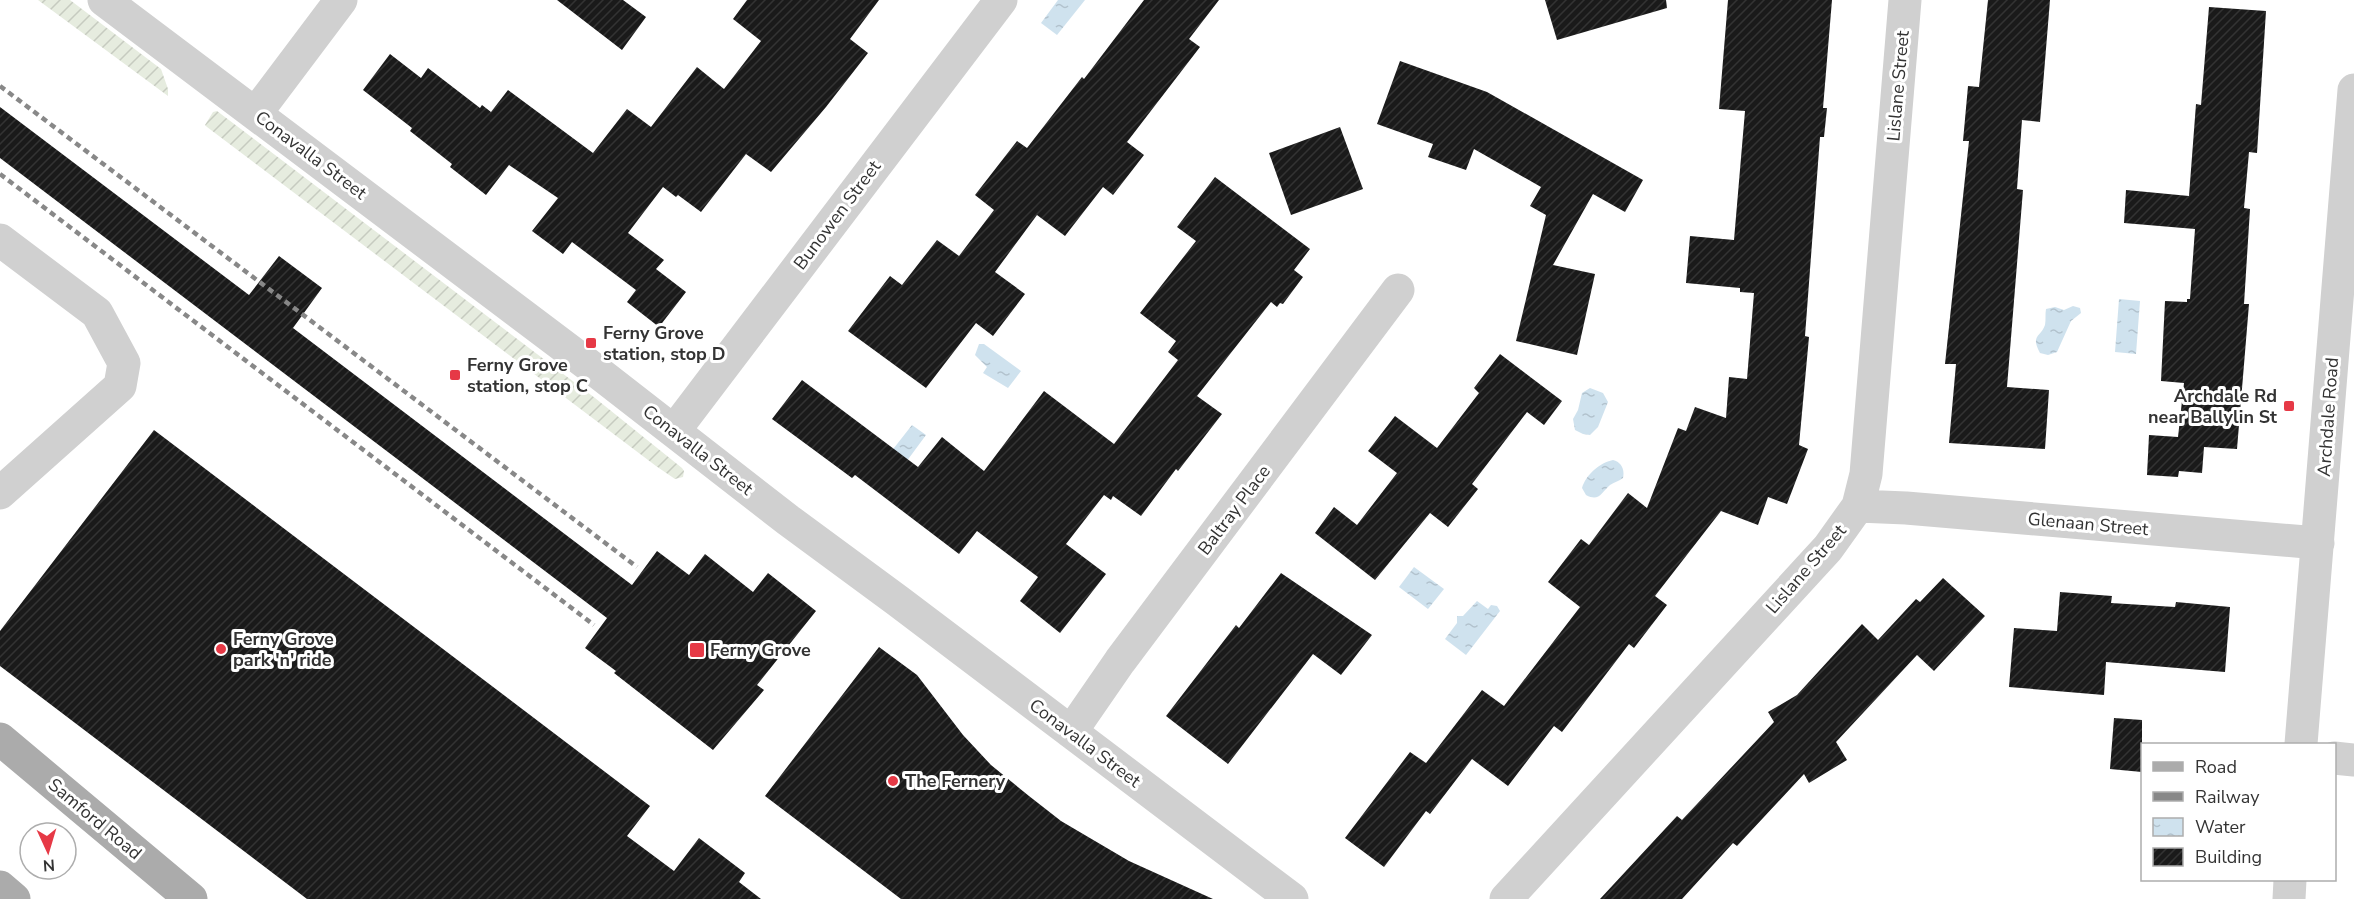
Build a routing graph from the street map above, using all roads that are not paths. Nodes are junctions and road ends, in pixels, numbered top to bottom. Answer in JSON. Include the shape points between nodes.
{"nodes":[{"id":1,"x":104,"y":0,"type":"edge"},
{"id":2,"x":341,"y":0,"type":"edge"},
{"id":3,"x":1001,"y":0,"type":"edge"},
{"id":4,"x":1905,"y":0,"type":"edge"},
{"id":5,"x":2354,"y":90,"type":"edge"},
{"id":6,"x":256,"y":113,"type":"junction"},
{"id":7,"x":0,"y":240,"type":"edge"},
{"id":8,"x":2347,"y":255,"type":"edge"},
{"id":9,"x":1398,"y":290,"type":"dead end"},
{"id":10,"x":674,"y":431,"type":"junction"},
{"id":11,"x":0,"y":493,"type":"edge"},
{"id":12,"x":1858,"y":506,"type":"junction"},
{"id":13,"x":2318,"y":543,"type":"junction"},
{"id":14,"x":1071,"y":732,"type":"junction"},
{"id":15,"x":0,"y":738,"type":"edge"},
{"id":16,"x":2301,"y":743,"type":"edge"},
{"id":17,"x":2336,"y":758,"type":"edge"},
{"id":18,"x":2354,"y":760,"type":"edge"},
{"id":19,"x":2290,"y":881,"type":"edge"},
{"id":20,"x":0,"y":888,"type":"edge"},
{"id":21,"x":14,"y":899,"type":"edge"},
{"id":22,"x":191,"y":899,"type":"edge"},
{"id":23,"x":1292,"y":899,"type":"edge"},
{"id":24,"x":1506,"y":899,"type":"edge"},
{"id":25,"x":2289,"y":899,"type":"edge"}],
"edges":[{"from":1,"to":6,"type":"street","name":"Conavalla Street"},
{"from":2,"to":6,"type":"street"},
{"from":3,"to":10,"type":"street","name":"Bunowen Street"},
{"from":4,"to":12,"type":"street","name":"Lislane Street","via":[[1866,474]]},
{"from":5,"to":8,"type":"street","name":"Archdale Road"},
{"from":6,"to":10,"type":"street","name":"Conavalla Street"},
{"from":7,"to":11,"type":"street","via":[[97,313],[124,363],[120,386]]},
{"from":8,"to":13,"type":"street","name":"Archdale Road"},
{"from":9,"to":14,"type":"street","name":"Baltray Place"},
{"from":10,"to":14,"type":"street","name":"Conavalla Street"},
{"from":12,"to":13,"type":"street","name":"Glenaan Street"},
{"from":12,"to":24,"type":"street","name":"Lislane Street","via":[[1828,548]]},
{"from":13,"to":16,"type":"street","name":"Archdale Road"},
{"from":14,"to":23,"type":"street","name":"Conavalla Street"},
{"from":15,"to":22,"type":"main road","name":"Samford Road"},
{"from":17,"to":18,"type":"street"},
{"from":19,"to":25,"type":"street"},
{"from":20,"to":21,"type":"main road"}]}
